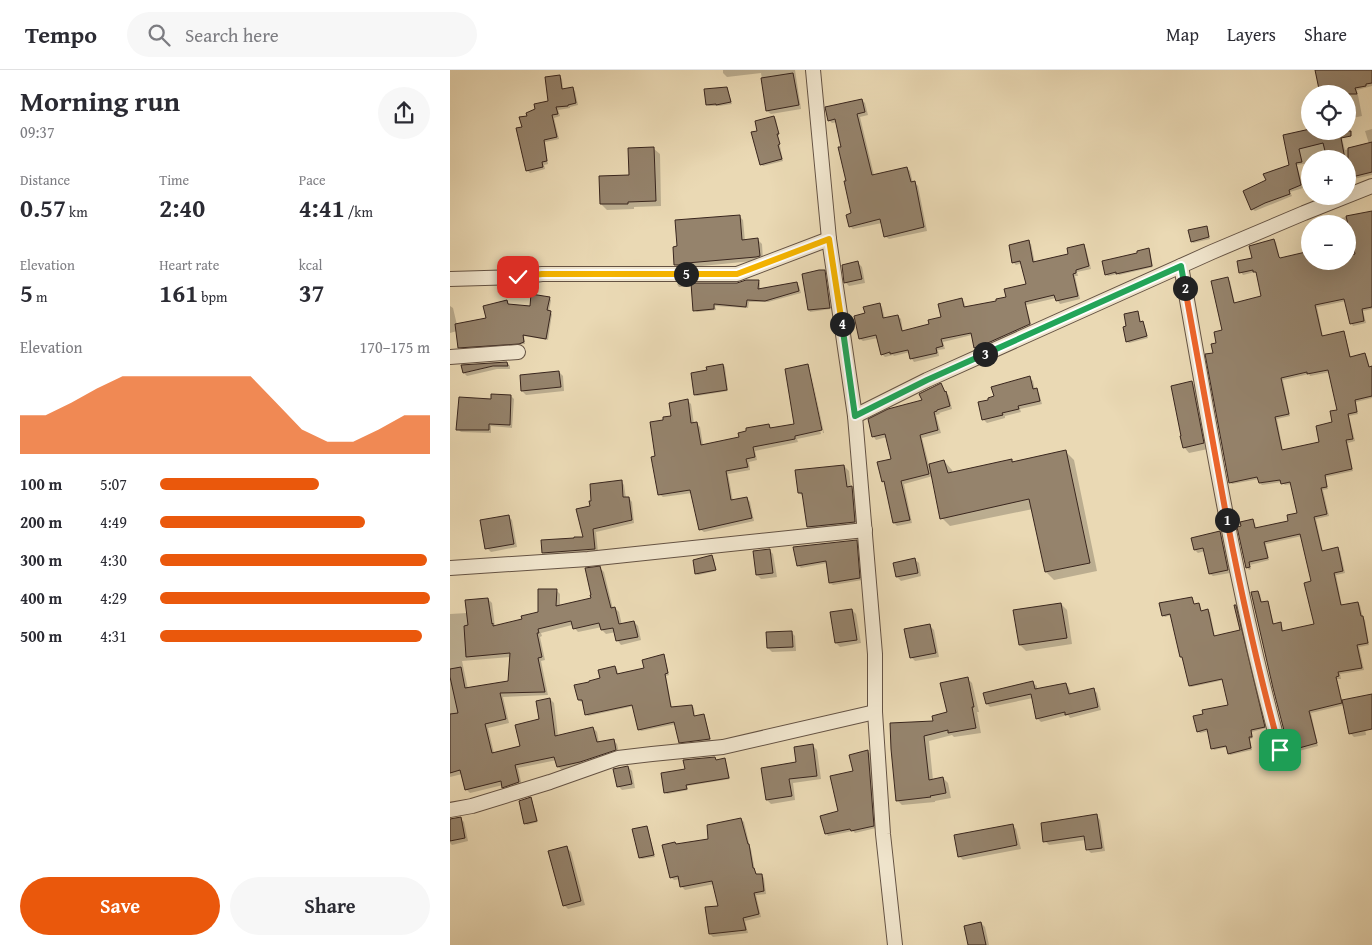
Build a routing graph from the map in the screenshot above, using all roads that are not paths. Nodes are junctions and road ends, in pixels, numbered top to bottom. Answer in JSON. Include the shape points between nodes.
{"nodes":[{"id":1,"x":813,"y":70,"type":"edge"},
{"id":2,"x":1372,"y":186,"type":"edge"},
{"id":3,"x":829,"y":239,"type":"junction"},
{"id":4,"x":1181,"y":266,"type":"junction"},
{"id":5,"x":450,"y":279,"type":"edge"},
{"id":6,"x":518,"y":352,"type":"dead end"},
{"id":7,"x":450,"y":357,"type":"edge"},
{"id":8,"x":855,"y":416,"type":"junction"},
{"id":9,"x":865,"y":530,"type":"junction"},
{"id":10,"x":450,"y":568,"type":"edge"},
{"id":11,"x":875,"y":712,"type":"junction"},
{"id":12,"x":1280,"y":750,"type":"dead end"},
{"id":13,"x":450,"y":810,"type":"edge"},
{"id":14,"x":895,"y":945,"type":"edge"}],
"edges":[{"from":1,"to":3,"type":"street"},
{"from":2,"to":4,"type":"street"},
{"from":3,"to":5,"type":"street","via":[[737,274],[542,274]]},
{"from":3,"to":8,"type":"street"},
{"from":4,"to":8,"type":"street","via":[[927,380]]},
{"from":4,"to":12,"type":"street","via":[[1246,613]]},
{"from":6,"to":7,"type":"street"},
{"from":8,"to":9,"type":"street"},
{"from":9,"to":10,"type":"street","via":[[588,559]]},
{"from":9,"to":11,"type":"street","via":[[875,654]]},
{"from":11,"to":13,"type":"street","via":[[723,747],[618,758],[550,782]]},
{"from":11,"to":14,"type":"street"}]}
